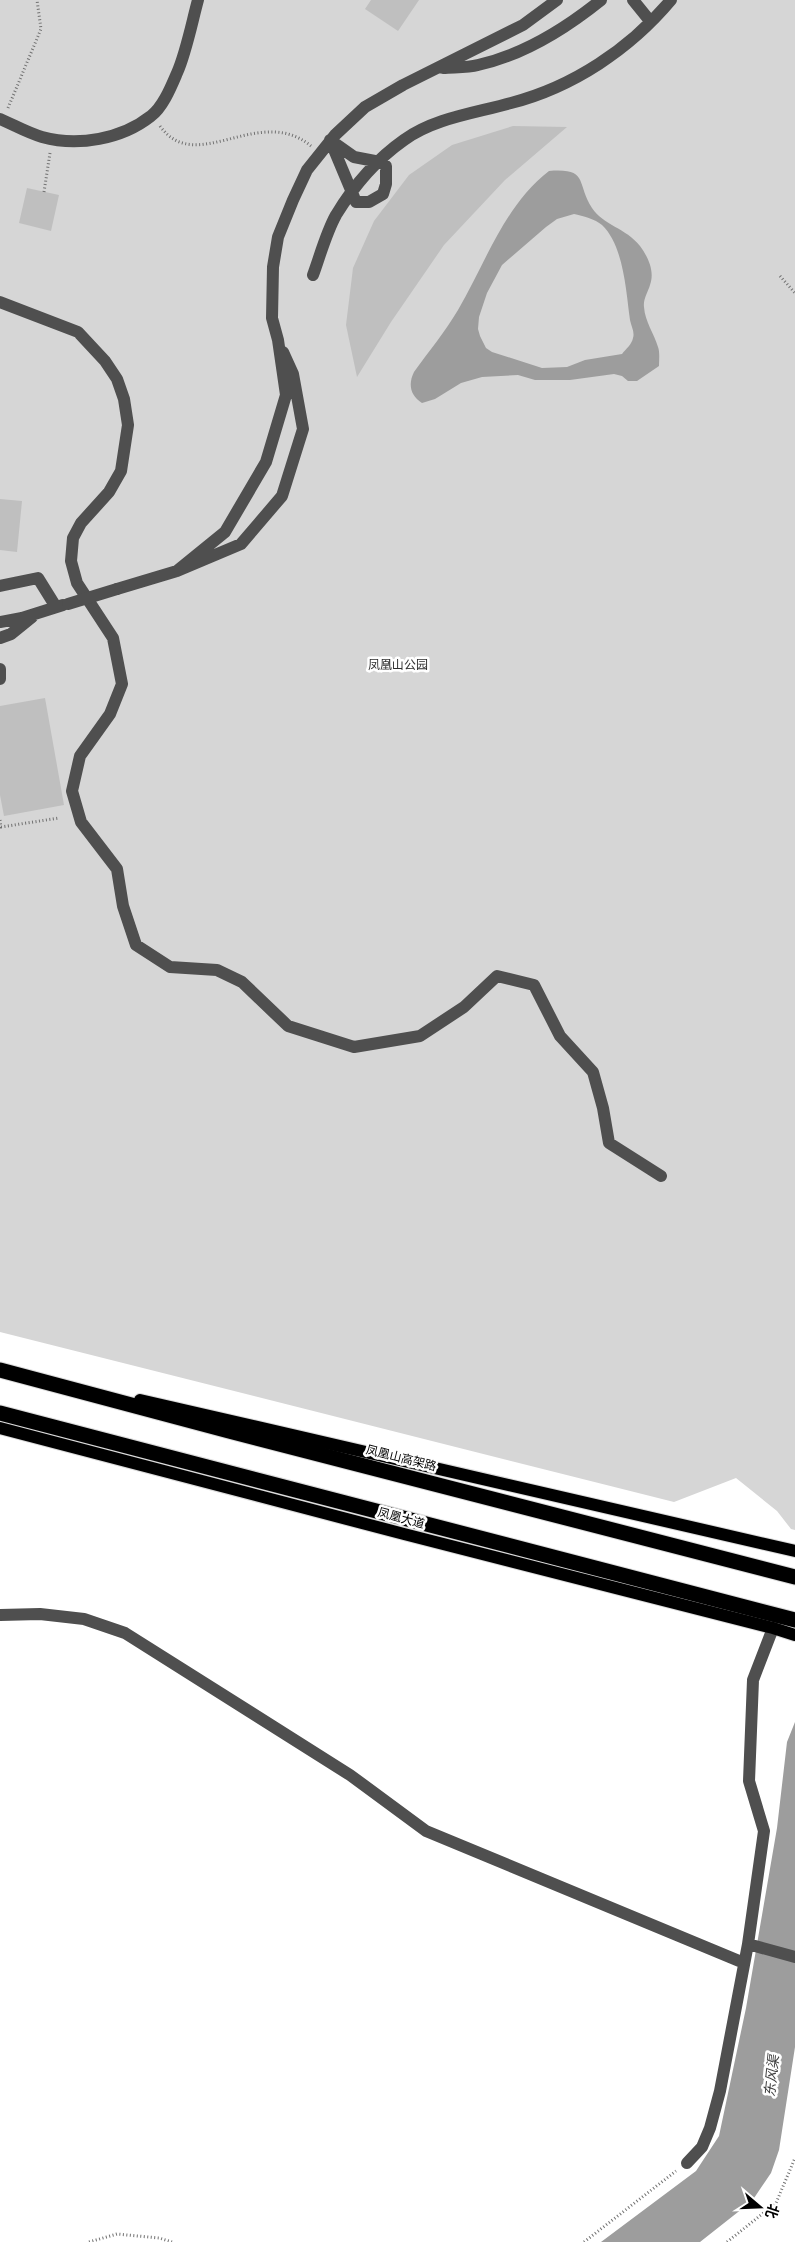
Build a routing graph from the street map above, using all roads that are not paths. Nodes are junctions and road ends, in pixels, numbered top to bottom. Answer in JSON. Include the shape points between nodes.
{"nodes":[{"id":1,"x":198,"y":0,"type":"edge"},
{"id":2,"x":557,"y":0,"type":"edge"},
{"id":3,"x":601,"y":0,"type":"edge"},
{"id":4,"x":633,"y":0,"type":"edge"},
{"id":5,"x":671,"y":0,"type":"edge"},
{"id":6,"x":650,"y":21,"type":"junction"},
{"id":7,"x":438,"y":68,"type":"junction"},
{"id":8,"x":1,"y":120,"type":"edge"},
{"id":9,"x":330,"y":140,"type":"junction"},
{"id":10,"x":380,"y":162,"type":"junction"},
{"id":11,"x":351,"y":194,"type":"junction"},
{"id":12,"x":313,"y":275,"type":"dead end"},
{"id":13,"x":0,"y":302,"type":"edge"},
{"id":14,"x":278,"y":340,"type":"junction"},
{"id":15,"x":177,"y":571,"type":"junction"},
{"id":16,"x":0,"y":586,"type":"edge"},
{"id":17,"x":62,"y":605,"type":"junction"},
{"id":18,"x":36,"y":614,"type":"junction"},
{"id":19,"x":0,"y":622,"type":"edge"},
{"id":20,"x":0,"y":638,"type":"edge"},
{"id":21,"x":0,"y":669,"type":"edge"},
{"id":22,"x":0,"y":679,"type":"edge"},
{"id":23,"x":661,"y":1176,"type":"dead end"},
{"id":24,"x":0,"y":1368,"type":"edge"},
{"id":25,"x":0,"y":1414,"type":"edge"},
{"id":26,"x":0,"y":1428,"type":"edge"},
{"id":27,"x":795,"y":1551,"type":"edge"},
{"id":28,"x":795,"y":1577,"type":"edge"},
{"id":29,"x":0,"y":1615,"type":"edge"},
{"id":30,"x":795,"y":1620,"type":"edge"},
{"id":31,"x":773,"y":1628,"type":"junction"},
{"id":32,"x":795,"y":1635,"type":"edge"},
{"id":33,"x":748,"y":1944,"type":"junction"},
{"id":34,"x":795,"y":1956,"type":"edge"},
{"id":35,"x":744,"y":1963,"type":"junction"},
{"id":36,"x":687,"y":2163,"type":"road end"}],
"edges":[{"from":1,"to":8,"type":"street","via":[[178,71],[152,115],[124,132],[73,143],[41,137]]},
{"from":2,"to":7,"type":"street","via":[[523,25]]},
{"from":3,"to":7,"type":"street","via":[[578,19],[513,54],[477,66]]},
{"from":4,"to":6,"type":"street"},
{"from":5,"to":6,"type":"street"},
{"from":6,"to":10,"type":"street","via":[[617,52],[583,74],[548,91],[433,126],[405,139]]},
{"from":7,"to":9,"type":"street","via":[[365,107]]},
{"from":9,"to":10,"type":"street","via":[[354,157]]},
{"from":9,"to":11,"type":"street"},
{"from":9,"to":14,"type":"street","via":[[307,170],[278,237],[271,298]]},
{"from":10,"to":11,"type":"street"},
{"from":10,"to":11,"type":"street","via":[[386,166],[387,173],[383,194],[369,202],[356,202]]},
{"from":11,"to":12,"type":"street","via":[[336,216]]},
{"from":13,"to":23,"type":"street","via":[[78,332],[105,361],[117,379],[124,399],[128,424],[121,471],[109,492],[81,522],[73,538],[71,561],[77,583],[113,638],[122,684],[110,714],[80,756],[72,791],[81,822],[117,869],[123,906],[136,945],[170,966],[218,970],[242,982],[288,1026],[354,1047],[420,1036],[464,1007],[497,976],[534,985],[560,1036],[593,1072],[604,1108],[609,1143]]},
{"from":14,"to":15,"type":"street","via":[[286,395],[266,462],[225,532]]},
{"from":14,"to":15,"type":"street","via":[[293,374],[303,429],[282,496],[241,544]]},
{"from":15,"to":17,"type":"street","bridge":true},
{"from":16,"to":17,"type":"street","via":[[38,578]]},
{"from":17,"to":18,"type":"street"},
{"from":18,"to":19,"type":"street"},
{"from":18,"to":20,"type":"street","via":[[11,634]]},
{"from":21,"to":22,"type":"street"},
{"from":24,"to":27,"type":"main road"},
{"from":24,"to":28,"type":"highway","name":"凤凰山高架路","via":[[238,1434]]},
{"from":25,"to":30,"type":"highway"},
{"from":26,"to":31,"type":"main road","name":"凤凰大道"},
{"from":29,"to":35,"type":"street","via":[[40,1614],[84,1619],[125,1633],[350,1775],[426,1831]]},
{"from":31,"to":32,"type":"main road","name":"凤凰大道"},
{"from":31,"to":33,"type":"street","via":[[752,1680],[749,1781],[764,1831]]},
{"from":33,"to":34,"type":"street"},
{"from":33,"to":35,"type":"street"},
{"from":35,"to":36,"type":"street","via":[[710,2128],[702,2148]]}]}
